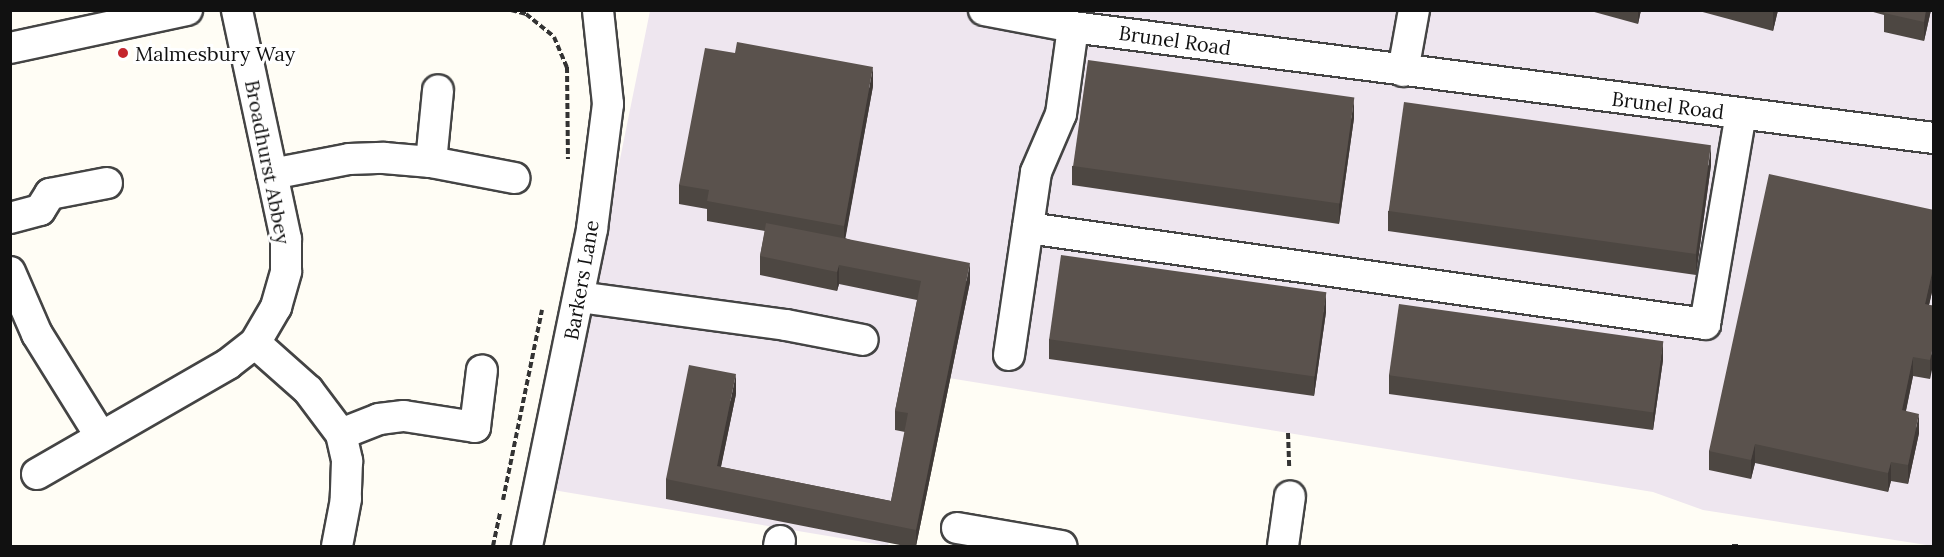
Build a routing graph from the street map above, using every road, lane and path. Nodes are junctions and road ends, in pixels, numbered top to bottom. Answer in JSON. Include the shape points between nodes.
{"nodes":[{"id":1,"x":187,"y":10,"type":"edge"},
{"id":2,"x":237,"y":10,"type":"edge"},
{"id":3,"x":511,"y":10,"type":"edge"},
{"id":4,"x":598,"y":10,"type":"edge"},
{"id":5,"x":984,"y":10,"type":"edge"},
{"id":6,"x":1414,"y":10,"type":"edge"},
{"id":7,"x":1073,"y":27,"type":"junction"},
{"id":8,"x":11,"y":43,"type":"edge"},
{"id":9,"x":1404,"y":71,"type":"junction"},
{"id":10,"x":438,"y":90,"type":"dead end"},
{"id":11,"x":1741,"y":114,"type":"junction"},
{"id":12,"x":1934,"y":138,"type":"edge"},
{"id":13,"x":431,"y":162,"type":"junction"},
{"id":14,"x":569,"y":168,"type":"dead end"},
{"id":15,"x":272,"y":174,"type":"junction"},
{"id":16,"x":514,"y":178,"type":"dead end"},
{"id":17,"x":107,"y":183,"type":"dead end"},
{"id":18,"x":10,"y":218,"type":"edge"},
{"id":19,"x":1028,"y":228,"type":"junction"},
{"id":20,"x":10,"y":272,"type":"edge"},
{"id":21,"x":579,"y":297,"type":"junction"},
{"id":22,"x":544,"y":301,"type":"dead end"},
{"id":23,"x":863,"y":340,"type":"dead end"},
{"id":24,"x":255,"y":343,"type":"junction"},
{"id":25,"x":1009,"y":355,"type":"dead end"},
{"id":26,"x":482,"y":370,"type":"dead end"},
{"id":27,"x":341,"y":434,"type":"junction"},
{"id":28,"x":101,"y":437,"type":"junction"},
{"id":29,"x":37,"y":474,"type":"dead end"},
{"id":30,"x":1290,"y":496,"type":"dead end"},
{"id":31,"x":957,"y":528,"type":"dead end"},
{"id":32,"x":337,"y":546,"type":"edge"},
{"id":33,"x":493,"y":546,"type":"edge"},
{"id":34,"x":528,"y":546,"type":"edge"},
{"id":35,"x":1061,"y":546,"type":"edge"},
{"id":36,"x":1283,"y":546,"type":"edge"},
{"id":37,"x":1732,"y":546,"type":"edge"},
{"id":38,"x":1738,"y":546,"type":"edge"}],
"edges":[{"from":1,"to":8,"type":"street"},
{"from":2,"to":15,"type":"street","name":"Broadhurst Abbey"},
{"from":3,"to":14,"type":"path","via":[[526,14],[554,37],[567,67]]},
{"from":4,"to":21,"type":"street","name":"Barkers Lane","via":[[608,104]]},
{"from":5,"to":7,"type":"street","name":"Brunel Road"},
{"from":6,"to":9,"type":"street"},
{"from":7,"to":9,"type":"street","name":"Brunel Road"},
{"from":7,"to":19,"type":"street","via":[[1061,114],[1036,172]]},
{"from":9,"to":11,"type":"street","name":"Brunel Road"},
{"from":10,"to":13,"type":"street"},
{"from":11,"to":12,"type":"street","name":"Brunel Road"},
{"from":11,"to":19,"type":"street","via":[[1705,324]]},
{"from":13,"to":15,"type":"street","via":[[349,159]]},
{"from":13,"to":16,"type":"street"},
{"from":15,"to":24,"type":"street","name":"Broadhurst Abbey","via":[[286,239],[286,271],[276,307]]},
{"from":17,"to":18,"type":"street","via":[[50,194],[40,210]]},
{"from":19,"to":25,"type":"street"},
{"from":20,"to":28,"type":"street","via":[[37,334]]},
{"from":21,"to":23,"type":"street","via":[[786,325]]},
{"from":21,"to":34,"type":"street","name":"Barkers Lane"},
{"from":22,"to":33,"type":"path"},
{"from":24,"to":27,"type":"street","via":[[308,390]]},
{"from":24,"to":28,"type":"street","name":"Broadhurst Abbey","via":[[228,364]]},
{"from":26,"to":27,"type":"street","via":[[474,427],[404,416],[379,419]]},
{"from":27,"to":32,"type":"street","via":[[347,461],[346,499]]},
{"from":28,"to":29,"type":"street","name":"Broadhurst Abbey"},
{"from":30,"to":36,"type":"street"},
{"from":31,"to":35,"type":"street"},
{"from":37,"to":38,"type":"path"}]}
